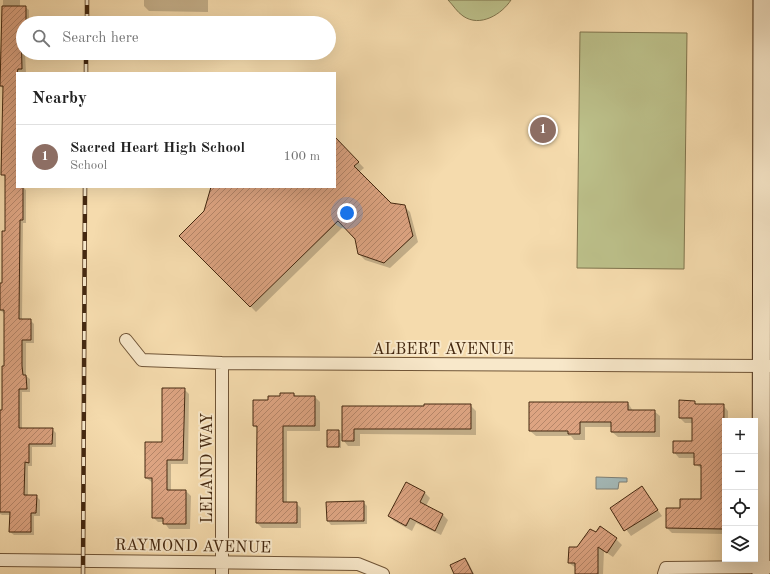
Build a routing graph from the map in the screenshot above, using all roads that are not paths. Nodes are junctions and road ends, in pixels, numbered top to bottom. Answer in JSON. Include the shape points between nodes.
{"nodes":[{"id":1,"x":762,"y":0,"type":"edge"},
{"id":2,"x":766,"y":173,"type":"edge"},
{"id":3,"x":126,"y":340,"type":"dead end"},
{"id":4,"x":222,"y":363,"type":"junction"},
{"id":5,"x":766,"y":366,"type":"edge"},
{"id":6,"x":0,"y":560,"type":"edge"},
{"id":7,"x":222,"y":568,"type":"edge"},
{"id":8,"x":764,"y":570,"type":"edge"},
{"id":9,"x":383,"y":574,"type":"edge"},
{"id":10,"x":664,"y":574,"type":"edge"}],
"edges":[{"from":1,"to":2,"type":"street"},
{"from":2,"to":5,"type":"street"},
{"from":3,"to":4,"type":"street","name":"ALBERT AVENUE","via":[[142,360]]},
{"from":4,"to":5,"type":"street","name":"ALBERT AVENUE"},
{"from":4,"to":7,"type":"street","name":"LELAND WAY"},
{"from":5,"to":8,"type":"street"},
{"from":6,"to":7,"type":"street","name":"RAYMOND AVENUE"},
{"from":7,"to":9,"type":"street","name":"RAYMOND AVENUE","via":[[358,564]]},
{"from":8,"to":10,"type":"street","via":[[666,568]]}]}
